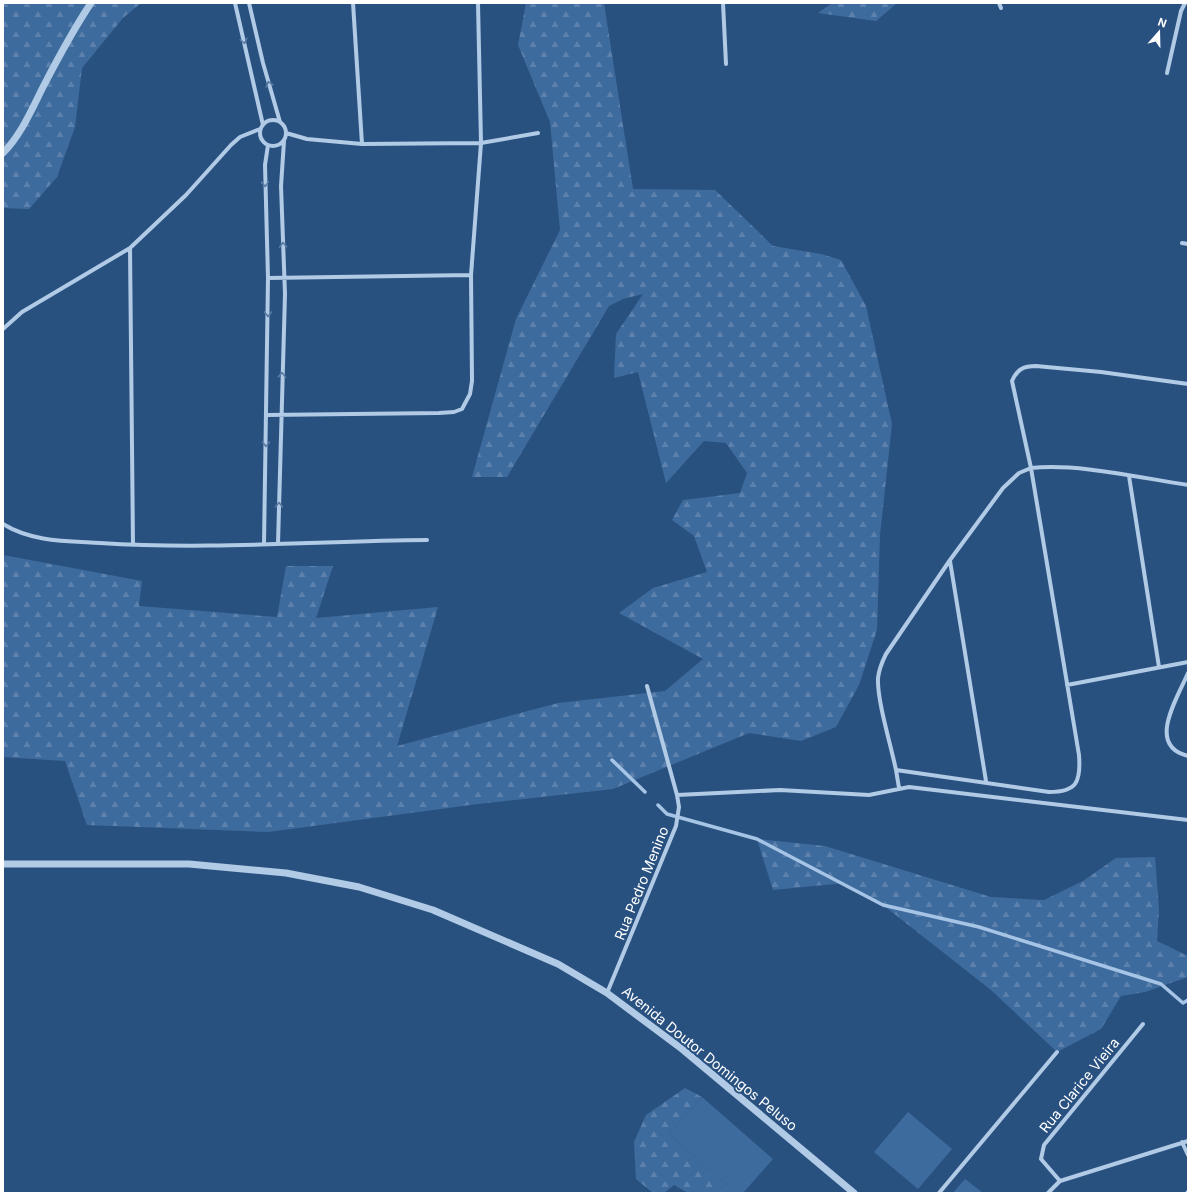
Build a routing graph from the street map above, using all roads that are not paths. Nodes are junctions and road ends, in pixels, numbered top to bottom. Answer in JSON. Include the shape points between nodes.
{"nodes":[{"id":1,"x":91,"y":3,"type":"edge"},
{"id":2,"x":235,"y":3,"type":"edge"},
{"id":3,"x":249,"y":3,"type":"edge"},
{"id":4,"x":353,"y":3,"type":"edge"},
{"id":5,"x":478,"y":3,"type":"edge"},
{"id":6,"x":723,"y":3,"type":"edge"},
{"id":7,"x":999,"y":3,"type":"edge"},
{"id":8,"x":1185,"y":3,"type":"edge"},
{"id":9,"x":1001,"y":8,"type":"dead end"},
{"id":10,"x":726,"y":64,"type":"dead end"},
{"id":11,"x":1167,"y":73,"type":"dead end"},
{"id":12,"x":280,"y":122,"type":"junction"},
{"id":13,"x":262,"y":127,"type":"junction"},
{"id":14,"x":286,"y":133,"type":"junction"},
{"id":15,"x":538,"y":133,"type":"dead end"},
{"id":16,"x":284,"y":141,"type":"junction"},
{"id":17,"x":481,"y":143,"type":"junction"},
{"id":18,"x":362,"y":144,"type":"junction"},
{"id":19,"x":268,"y":145,"type":"junction"},
{"id":20,"x":3,"y":153,"type":"edge"},
{"id":21,"x":1182,"y":243,"type":"dead end"},
{"id":22,"x":1188,"y":244,"type":"edge"},
{"id":23,"x":130,"y":248,"type":"junction"},
{"id":24,"x":471,"y":274,"type":"junction"},
{"id":25,"x":284,"y":277,"type":"junction"},
{"id":26,"x":268,"y":278,"type":"junction"},
{"id":27,"x":3,"y":329,"type":"edge"},
{"id":28,"x":1188,"y":384,"type":"edge"},
{"id":29,"x":267,"y":415,"type":"junction"},
{"id":30,"x":281,"y":415,"type":"junction"},
{"id":31,"x":1030,"y":468,"type":"junction"},
{"id":32,"x":1129,"y":476,"type":"junction"},
{"id":33,"x":1188,"y":486,"type":"edge"},
{"id":34,"x":3,"y":524,"type":"edge"},
{"id":35,"x":427,"y":540,"type":"dead end"},
{"id":36,"x":264,"y":544,"type":"junction"},
{"id":37,"x":278,"y":544,"type":"junction"},
{"id":38,"x":133,"y":545,"type":"junction"},
{"id":39,"x":950,"y":560,"type":"junction"},
{"id":40,"x":1188,"y":662,"type":"edge"},
{"id":41,"x":1159,"y":666,"type":"junction"},
{"id":42,"x":1188,"y":673,"type":"edge"},
{"id":43,"x":1067,"y":685,"type":"junction"},
{"id":44,"x":647,"y":686,"type":"dead end"},
{"id":45,"x":1188,"y":756,"type":"edge"},
{"id":46,"x":896,"y":770,"type":"junction"},
{"id":47,"x":986,"y":781,"type":"junction"},
{"id":48,"x":899,"y":788,"type":"junction"},
{"id":49,"x":677,"y":795,"type":"junction"},
{"id":50,"x":1188,"y":820,"type":"edge"},
{"id":51,"x":3,"y":864,"type":"edge"},
{"id":52,"x":608,"y":993,"type":"junction"},
{"id":53,"x":1143,"y":1024,"type":"dead end"},
{"id":54,"x":1057,"y":1052,"type":"dead end"},
{"id":55,"x":1188,"y":1141,"type":"edge"},
{"id":56,"x":1182,"y":1142,"type":"junction"},
{"id":57,"x":1188,"y":1155,"type":"edge"},
{"id":58,"x":1060,"y":1181,"type":"junction"},
{"id":59,"x":854,"y":1193,"type":"edge"},
{"id":60,"x":939,"y":1193,"type":"edge"},
{"id":61,"x":1048,"y":1193,"type":"edge"}],
"edges":[{"from":1,"to":20,"type":"street","via":[[10,146]]},
{"from":2,"to":13,"type":"street","one_way":true},
{"from":12,"to":3,"type":"street","one_way":true},
{"from":4,"to":18,"type":"street"},
{"from":5,"to":17,"type":"street"},
{"from":6,"to":10,"type":"street"},
{"from":7,"to":9,"type":"street"},
{"from":8,"to":11,"type":"street"},
{"from":12,"to":13,"type":"street","via":[[271,120]]},
{"from":12,"to":14,"type":"street"},
{"from":13,"to":19,"type":"street","via":[[262,140]]},
{"from":13,"to":23,"type":"street","via":[[240,137],[231,145],[186,195]]},
{"from":14,"to":16,"type":"street"},
{"from":14,"to":18,"type":"street","via":[[307,139]]},
{"from":15,"to":17,"type":"street"},
{"from":16,"to":19,"type":"street","via":[[277,146]]},
{"from":25,"to":16,"type":"street","one_way":true,"via":[[281,193]]},
{"from":17,"to":18,"type":"street"},
{"from":17,"to":24,"type":"street"},
{"from":19,"to":26,"type":"street","one_way":true,"via":[[265,165]]},
{"from":21,"to":22,"type":"street"},
{"from":23,"to":27,"type":"street","via":[[22,312]]},
{"from":23,"to":38,"type":"street"},
{"from":24,"to":25,"type":"street"},
{"from":24,"to":30,"type":"street","via":[[472,381],[470,394],[462,408],[454,412],[439,413]]},
{"from":25,"to":26,"type":"street"},
{"from":30,"to":25,"type":"street","one_way":true},
{"from":26,"to":29,"type":"street","one_way":true},
{"from":28,"to":31,"type":"street","via":[[1036,366],[1019,369],[1012,380]]},
{"from":29,"to":30,"type":"street"},
{"from":29,"to":36,"type":"street","one_way":true},
{"from":37,"to":30,"type":"street","one_way":true},
{"from":31,"to":32,"type":"street","via":[[1047,466]]},
{"from":31,"to":39,"type":"street","via":[[1019,473],[1003,488]]},
{"from":31,"to":43,"type":"street"},
{"from":32,"to":33,"type":"street"},
{"from":32,"to":41,"type":"street"},
{"from":34,"to":38,"type":"street","via":[[13,530],[40,538]]},
{"from":35,"to":37,"type":"street"},
{"from":36,"to":37,"type":"street"},
{"from":36,"to":38,"type":"street"},
{"from":39,"to":46,"type":"street","via":[[880,665],[879,694]]},
{"from":39,"to":47,"type":"street"},
{"from":40,"to":41,"type":"street"},
{"from":41,"to":43,"type":"street"},
{"from":42,"to":45,"type":"street","via":[[1169,718],[1166,737],[1168,745],[1174,751]]},
{"from":43,"to":47,"type":"street","via":[[1079,755],[1079,778],[1075,785],[1062,792],[1049,792]]},
{"from":44,"to":49,"type":"street","name":"Rua Pedro Menino"},
{"from":46,"to":47,"type":"street"},
{"from":46,"to":48,"type":"street"},
{"from":48,"to":49,"type":"street","via":[[869,795],[780,790]]},
{"from":48,"to":50,"type":"street"},
{"from":49,"to":52,"type":"street","name":"Rua Pedro Menino","via":[[679,807],[676,826]]},
{"from":51,"to":52,"type":"street","name":"Avenida Doutor Domingos Peluso","via":[[189,864],[286,873],[359,887],[433,910],[558,964]]},
{"from":52,"to":59,"type":"street","name":"Avenida Doutor Domingos Peluso","via":[[682,1049]]},
{"from":53,"to":58,"type":"street","name":"Rua Clarice Vieira","via":[[1044,1145],[1041,1159]]},
{"from":54,"to":60,"type":"street"},
{"from":55,"to":56,"type":"street"},
{"from":56,"to":57,"type":"street"},
{"from":56,"to":58,"type":"street"},
{"from":58,"to":61,"type":"street"}]}
